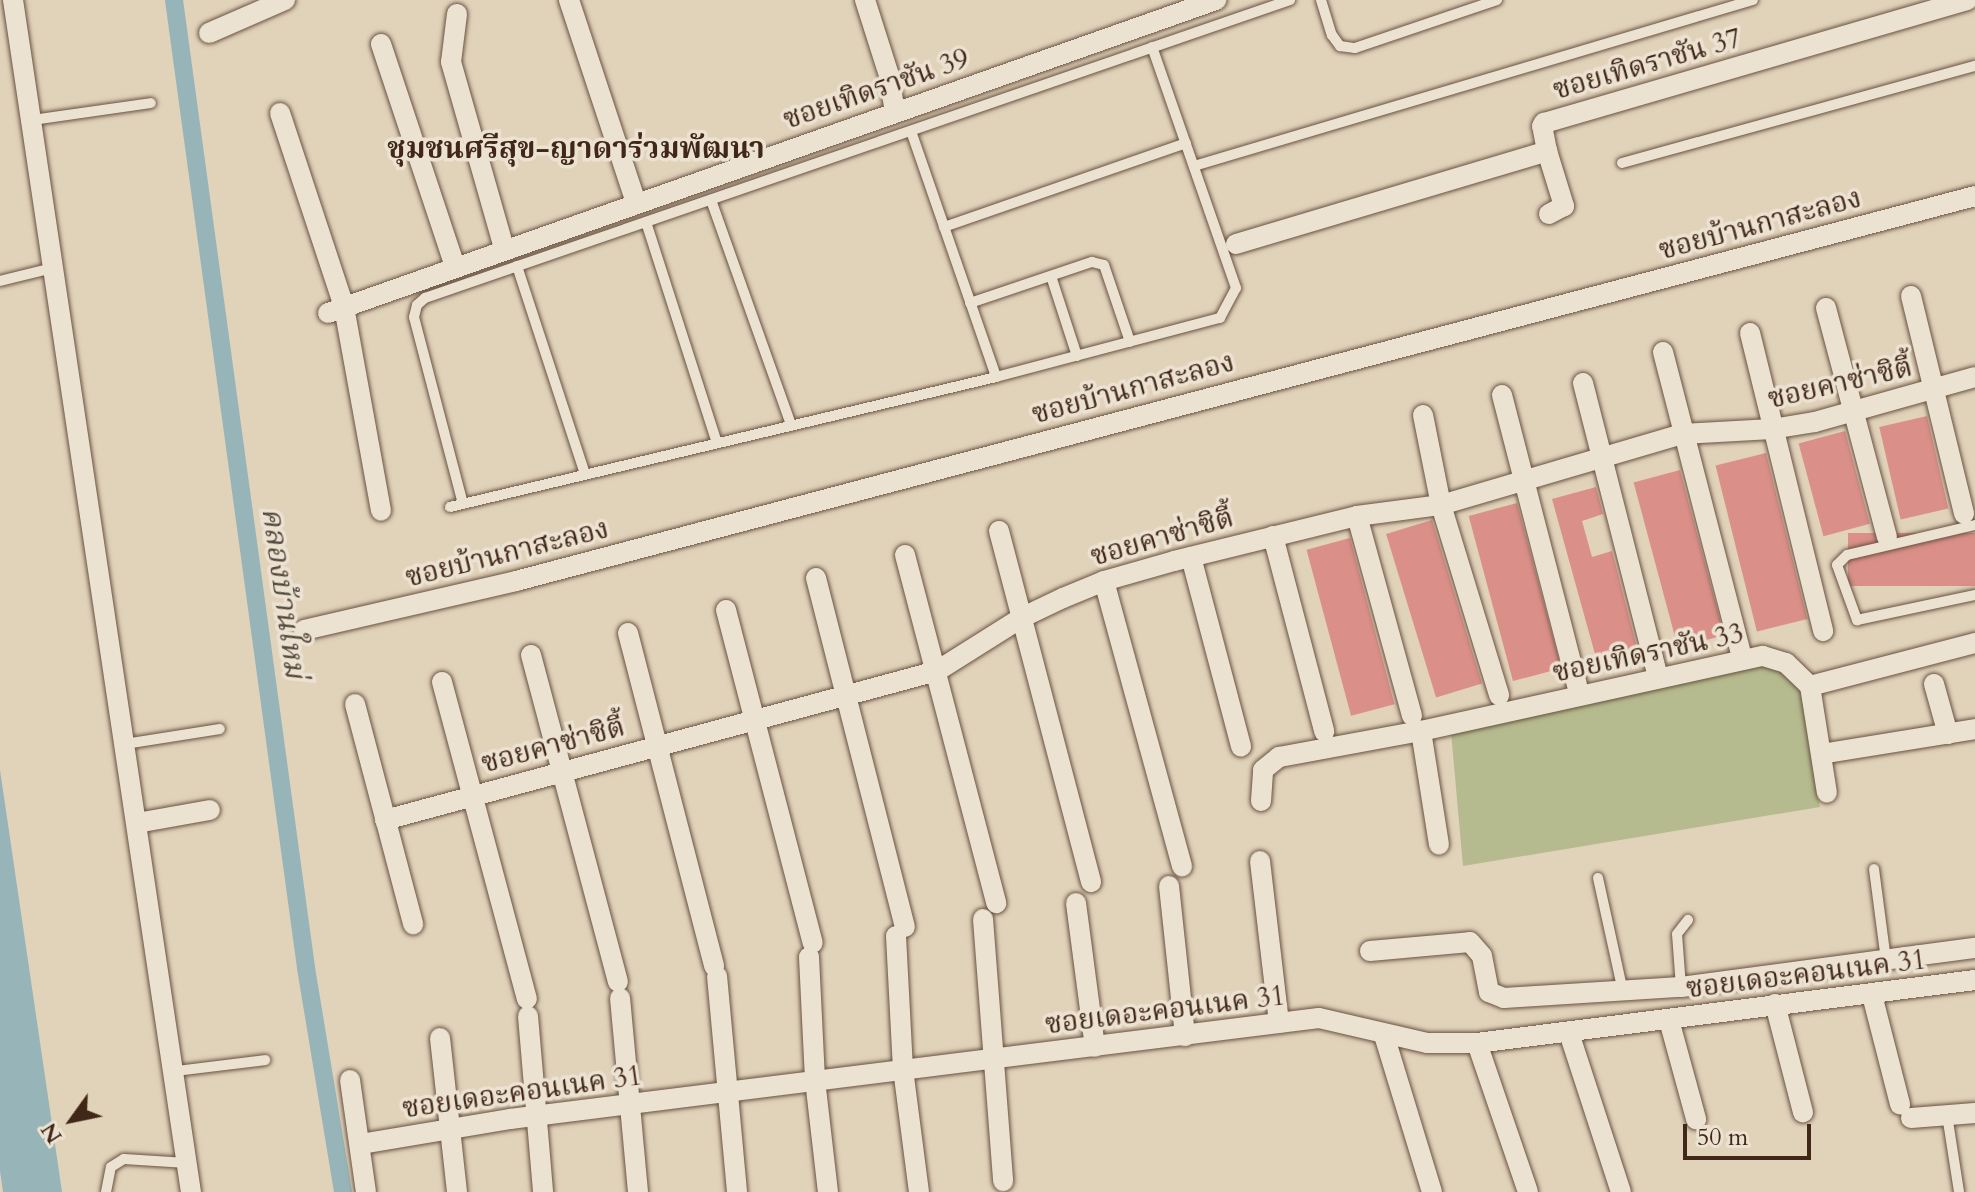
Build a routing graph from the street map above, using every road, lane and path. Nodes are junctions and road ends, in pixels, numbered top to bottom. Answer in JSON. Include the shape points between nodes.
{"nodes":[{"id":1,"x":13,"y":0,"type":"edge"},
{"id":2,"x":569,"y":0,"type":"edge"},
{"id":3,"x":865,"y":0,"type":"edge"},
{"id":4,"x":1216,"y":0,"type":"edge"},
{"id":5,"x":1290,"y":0,"type":"edge"},
{"id":6,"x":1321,"y":0,"type":"edge"},
{"id":7,"x":1497,"y":0,"type":"edge"},
{"id":8,"x":1753,"y":0,"type":"edge"},
{"id":9,"x":1967,"y":0,"type":"edge"},
{"id":10,"x":280,"y":1,"type":"edge"},
{"id":11,"x":1729,"y":4,"type":"edge"},
{"id":12,"x":457,"y":14,"type":"dead end"},
{"id":13,"x":209,"y":33,"type":"dead end"},
{"id":14,"x":381,"y":44,"type":"dead end"},
{"id":15,"x":1152,"y":47,"type":"junction"},
{"id":16,"x":1975,"y":66,"type":"edge"},
{"id":17,"x":151,"y":103,"type":"dead end"},
{"id":18,"x":895,"y":111,"type":"junction"},
{"id":19,"x":280,"y":113,"type":"dead end"},
{"id":20,"x":32,"y":120,"type":"junction"},
{"id":21,"x":911,"y":131,"type":"junction"},
{"id":22,"x":1186,"y":143,"type":"junction"},
{"id":23,"x":1547,"y":151,"type":"junction"},
{"id":24,"x":1622,"y":163,"type":"dead end"},
{"id":25,"x":1194,"y":166,"type":"junction"},
{"id":26,"x":1975,"y":196,"type":"edge"},
{"id":27,"x":711,"y":200,"type":"junction"},
{"id":28,"x":636,"y":202,"type":"junction"},
{"id":29,"x":1549,"y":214,"type":"dead end"},
{"id":30,"x":646,"y":222,"type":"junction"},
{"id":31,"x":944,"y":227,"type":"junction"},
{"id":32,"x":1236,"y":244,"type":"dead end"},
{"id":33,"x":504,"y":248,"type":"junction"},
{"id":34,"x":517,"y":266,"type":"junction"},
{"id":35,"x":455,"y":267,"type":"junction"},
{"id":36,"x":53,"y":268,"type":"junction"},
{"id":37,"x":1051,"y":276,"type":"junction"},
{"id":38,"x":0,"y":281,"type":"edge"},
{"id":39,"x":1911,"y":296,"type":"dead end"},
{"id":40,"x":970,"y":303,"type":"junction"},
{"id":41,"x":1826,"y":308,"type":"dead end"},
{"id":42,"x":336,"y":310,"type":"junction"},
{"id":43,"x":1750,"y":333,"type":"dead end"},
{"id":44,"x":1130,"y":342,"type":"junction"},
{"id":45,"x":1663,"y":352,"type":"dead end"},
{"id":46,"x":1077,"y":356,"type":"junction"},
{"id":47,"x":996,"y":377,"type":"junction"},
{"id":48,"x":1975,"y":377,"type":"edge"},
{"id":49,"x":1583,"y":383,"type":"dead end"},
{"id":50,"x":1932,"y":391,"type":"junction"},
{"id":51,"x":1502,"y":395,"type":"dead end"},
{"id":52,"x":1851,"y":412,"type":"junction"},
{"id":53,"x":1423,"y":415,"type":"dead end"},
{"id":54,"x":791,"y":425,"type":"junction"},
{"id":55,"x":1772,"y":429,"type":"junction"},
{"id":56,"x":1682,"y":434,"type":"junction"},
{"id":57,"x":717,"y":443,"type":"junction"},
{"id":58,"x":1602,"y":455,"type":"junction"},
{"id":59,"x":585,"y":474,"type":"junction"},
{"id":60,"x":1523,"y":483,"type":"junction"},
{"id":61,"x":463,"y":504,"type":"junction"},
{"id":62,"x":1441,"y":505,"type":"junction"},
{"id":63,"x":450,"y":507,"type":"dead end"},
{"id":64,"x":381,"y":511,"type":"dead end"},
{"id":65,"x":1357,"y":516,"type":"junction"},
{"id":66,"x":1970,"y":520,"type":"edge"},
{"id":67,"x":999,"y":531,"type":"dead end"},
{"id":68,"x":1273,"y":536,"type":"junction"},
{"id":69,"x":1887,"y":537,"type":"dead end"},
{"id":70,"x":905,"y":555,"type":"dead end"},
{"id":71,"x":1191,"y":557,"type":"junction"},
{"id":72,"x":816,"y":578,"type":"dead end"},
{"id":73,"x":1104,"y":581,"type":"junction"},
{"id":74,"x":1975,"y":595,"type":"edge"},
{"id":75,"x":726,"y":610,"type":"dead end"},
{"id":76,"x":1021,"y":618,"type":"junction"},
{"id":77,"x":304,"y":630,"type":"dead end"},
{"id":78,"x":1823,"y":631,"type":"dead end"},
{"id":79,"x":628,"y":633,"type":"dead end"},
{"id":80,"x":1975,"y":643,"type":"edge"},
{"id":81,"x":1740,"y":650,"type":"dead end"},
{"id":82,"x":531,"y":655,"type":"dead end"},
{"id":83,"x":1656,"y":669,"type":"dead end"},
{"id":84,"x":937,"y":671,"type":"junction"},
{"id":85,"x":442,"y":682,"type":"dead end"},
{"id":86,"x":1934,"y":684,"type":"dead end"},
{"id":87,"x":1577,"y":685,"type":"dead end"},
{"id":88,"x":1810,"y":686,"type":"junction"},
{"id":89,"x":1499,"y":695,"type":"dead end"},
{"id":90,"x":847,"y":697,"type":"junction"},
{"id":91,"x":355,"y":704,"type":"dead end"},
{"id":92,"x":753,"y":721,"type":"junction"},
{"id":93,"x":1416,"y":724,"type":"junction"},
{"id":94,"x":220,"y":729,"type":"dead end"},
{"id":95,"x":1975,"y":729,"type":"edge"},
{"id":96,"x":1324,"y":731,"type":"dead end"},
{"id":97,"x":1948,"y":734,"type":"junction"},
{"id":98,"x":125,"y":744,"type":"junction"},
{"id":99,"x":1241,"y":746,"type":"dead end"},
{"id":100,"x":656,"y":747,"type":"junction"},
{"id":101,"x":1821,"y":754,"type":"junction"},
{"id":102,"x":562,"y":772,"type":"junction"},
{"id":103,"x":1827,"y":793,"type":"dead end"},
{"id":104,"x":472,"y":795,"type":"junction"},
{"id":105,"x":1261,"y":801,"type":"dead end"},
{"id":106,"x":210,"y":810,"type":"dead end"},
{"id":107,"x":385,"y":820,"type":"junction"},
{"id":108,"x":137,"y":823,"type":"junction"},
{"id":109,"x":1439,"y":845,"type":"dead end"},
{"id":110,"x":1260,"y":861,"type":"dead end"},
{"id":111,"x":1182,"y":867,"type":"dead end"},
{"id":112,"x":1874,"y":869,"type":"dead end"},
{"id":113,"x":1598,"y":878,"type":"dead end"},
{"id":114,"x":1091,"y":882,"type":"dead end"},
{"id":115,"x":1169,"y":886,"type":"dead end"},
{"id":116,"x":996,"y":903,"type":"dead end"},
{"id":117,"x":1076,"y":903,"type":"dead end"},
{"id":118,"x":983,"y":919,"type":"dead end"},
{"id":119,"x":1688,"y":920,"type":"dead end"},
{"id":120,"x":413,"y":924,"type":"dead end"},
{"id":121,"x":1975,"y":948,"type":"edge"},
{"id":122,"x":1370,"y":951,"type":"dead end"},
{"id":123,"x":1886,"y":960,"type":"junction"},
{"id":124,"x":1974,"y":984,"type":"edge"},
{"id":125,"x":1681,"y":987,"type":"junction"},
{"id":126,"x":1623,"y":992,"type":"junction"},
{"id":127,"x":1872,"y":995,"type":"junction"},
{"id":128,"x":1775,"y":1004,"type":"junction"},
{"id":129,"x":1669,"y":1020,"type":"junction"},
{"id":130,"x":1279,"y":1023,"type":"junction"},
{"id":131,"x":1569,"y":1033,"type":"junction"},
{"id":132,"x":1384,"y":1035,"type":"junction"},
{"id":133,"x":1185,"y":1036,"type":"junction"},
{"id":134,"x":440,"y":1038,"type":"dead end"},
{"id":135,"x":1477,"y":1043,"type":"junction"},
{"id":136,"x":1095,"y":1047,"type":"junction"},
{"id":137,"x":993,"y":1059,"type":"junction"},
{"id":138,"x":265,"y":1060,"type":"dead end"},
{"id":139,"x":903,"y":1069,"type":"junction"},
{"id":140,"x":176,"y":1071,"type":"junction"},
{"id":141,"x":350,"y":1080,"type":"dead end"},
{"id":142,"x":815,"y":1080,"type":"junction"},
{"id":143,"x":729,"y":1092,"type":"junction"},
{"id":144,"x":631,"y":1104,"type":"junction"},
{"id":145,"x":1803,"y":1112,"type":"dead end"},
{"id":146,"x":1975,"y":1113,"type":"edge"},
{"id":147,"x":1947,"y":1115,"type":"junction"},
{"id":148,"x":538,"y":1117,"type":"junction"},
{"id":149,"x":1696,"y":1119,"type":"dead end"},
{"id":150,"x":449,"y":1130,"type":"junction"},
{"id":151,"x":361,"y":1144,"type":"junction"},
{"id":152,"x":187,"y":1163,"type":"junction"},
{"id":153,"x":1003,"y":1181,"type":"dead end"},
{"id":154,"x":106,"y":1192,"type":"edge"},
{"id":155,"x":191,"y":1192,"type":"edge"},
{"id":156,"x":366,"y":1192,"type":"edge"},
{"id":157,"x":457,"y":1192,"type":"edge"},
{"id":158,"x":543,"y":1192,"type":"edge"},
{"id":159,"x":638,"y":1192,"type":"edge"},
{"id":160,"x":737,"y":1192,"type":"edge"},
{"id":161,"x":828,"y":1192,"type":"edge"},
{"id":162,"x":919,"y":1192,"type":"edge"},
{"id":163,"x":1432,"y":1192,"type":"edge"},
{"id":164,"x":1528,"y":1192,"type":"edge"},
{"id":165,"x":1621,"y":1192,"type":"edge"},
{"id":166,"x":1959,"y":1192,"type":"edge"}],
"edges":[{"from":1,"to":20,"type":"street"},
{"from":2,"to":28,"type":"street"},
{"from":3,"to":18,"type":"street"},
{"from":4,"to":18,"type":"street","name":"ซอยเทิดราชัน 39"},
{"from":5,"to":15,"type":"lane"},
{"from":6,"to":7,"type":"lane","via":[[1332,35],[1340,46],[1355,48]]},
{"from":8,"to":11,"type":"lane"},
{"from":9,"to":23,"type":"street","name":"ซอยเทิดราชัน 37","via":[[1544,123]]},
{"from":10,"to":13,"type":"street"},
{"from":11,"to":25,"type":"lane"},
{"from":12,"to":33,"type":"street","via":[[451,62]]},
{"from":14,"to":35,"type":"street"},
{"from":15,"to":21,"type":"lane"},
{"from":15,"to":22,"type":"lane"},
{"from":16,"to":24,"type":"lane"},
{"from":17,"to":20,"type":"lane"},
{"from":18,"to":28,"type":"street","name":"ซอยเทิดราชัน 39"},
{"from":19,"to":42,"type":"street"},
{"from":20,"to":36,"type":"street"},
{"from":21,"to":27,"type":"lane"},
{"from":21,"to":31,"type":"lane"},
{"from":22,"to":25,"type":"lane"},
{"from":22,"to":31,"type":"lane"},
{"from":23,"to":29,"type":"street","via":[[1564,206]]},
{"from":23,"to":32,"type":"street"},
{"from":25,"to":44,"type":"lane","via":[[1236,288],[1220,318]]},
{"from":26,"to":77,"type":"street","name":"ซอยบ้านกาสะลอง","via":[[516,581]]},
{"from":27,"to":30,"type":"lane"},
{"from":27,"to":54,"type":"lane"},
{"from":28,"to":33,"type":"street","name":"ซอยเทิดราชัน 39"},
{"from":30,"to":34,"type":"lane"},
{"from":30,"to":57,"type":"lane"},
{"from":31,"to":40,"type":"lane"},
{"from":33,"to":35,"type":"street","name":"ซอยเทิดราชัน 39"},
{"from":34,"to":59,"type":"lane"},
{"from":34,"to":61,"type":"lane","via":[[425,298],[414,317]]},
{"from":35,"to":42,"type":"street","name":"ซอยเทิดราชัน 39"},
{"from":36,"to":38,"type":"lane"},
{"from":36,"to":98,"type":"street"},
{"from":37,"to":40,"type":"lane"},
{"from":37,"to":44,"type":"lane","via":[[1092,262],[1104,265]]},
{"from":37,"to":46,"type":"lane"},
{"from":39,"to":50,"type":"street"},
{"from":40,"to":47,"type":"lane"},
{"from":41,"to":52,"type":"street"},
{"from":42,"to":64,"type":"street"},
{"from":43,"to":55,"type":"street"},
{"from":44,"to":46,"type":"lane"},
{"from":45,"to":56,"type":"street"},
{"from":46,"to":47,"type":"lane"},
{"from":47,"to":54,"type":"lane"},
{"from":48,"to":50,"type":"street","name":"ซอยคาซ่าซิตี้"},
{"from":49,"to":58,"type":"street"},
{"from":50,"to":52,"type":"street","name":"ซอยคาซ่าซิตี้"},
{"from":50,"to":66,"type":"street"},
{"from":51,"to":60,"type":"street"},
{"from":52,"to":55,"type":"street","name":"ซอยคาซ่าซิตี้"},
{"from":52,"to":69,"type":"street"},
{"from":53,"to":62,"type":"street"},
{"from":54,"to":57,"type":"lane"},
{"from":55,"to":56,"type":"street","name":"ซอยคาซ่าซิตี้"},
{"from":55,"to":78,"type":"street"},
{"from":56,"to":58,"type":"street","name":"ซอยคาซ่าซิตี้"},
{"from":56,"to":81,"type":"street"},
{"from":57,"to":59,"type":"lane"},
{"from":58,"to":60,"type":"street","name":"ซอยคาซ่าซิตี้"},
{"from":58,"to":83,"type":"street"},
{"from":59,"to":61,"type":"lane"},
{"from":60,"to":62,"type":"street","name":"ซอยคาซ่าซิตี้"},
{"from":60,"to":87,"type":"street"},
{"from":61,"to":63,"type":"lane"},
{"from":62,"to":65,"type":"street","name":"ซอยคาซ่าซิตี้"},
{"from":62,"to":89,"type":"street"},
{"from":65,"to":68,"type":"street","name":"ซอยคาซ่าซิตี้"},
{"from":65,"to":93,"type":"street"},
{"from":66,"to":74,"type":"lane","via":[[1847,555],[1837,565],[1857,620]]},
{"from":67,"to":76,"type":"street"},
{"from":68,"to":71,"type":"street","name":"ซอยคาซ่าซิตี้"},
{"from":68,"to":96,"type":"street"},
{"from":70,"to":84,"type":"street"},
{"from":71,"to":73,"type":"street","name":"ซอยคาซ่าซิตี้"},
{"from":71,"to":99,"type":"street"},
{"from":72,"to":90,"type":"street"},
{"from":73,"to":76,"type":"street","name":"ซอยคาซ่าซิตี้"},
{"from":73,"to":111,"type":"street"},
{"from":75,"to":92,"type":"street"},
{"from":76,"to":84,"type":"street","name":"ซอยคาซ่าซิตี้"},
{"from":76,"to":114,"type":"street"},
{"from":79,"to":100,"type":"street"},
{"from":80,"to":88,"type":"street"},
{"from":82,"to":102,"type":"street"},
{"from":84,"to":90,"type":"street","name":"ซอยคาซ่าซิตี้"},
{"from":84,"to":116,"type":"street"},
{"from":85,"to":104,"type":"street"},
{"from":86,"to":97,"type":"street"},
{"from":88,"to":93,"type":"street","name":"ซอยเทิดราชัน 33","via":[[1786,663],[1763,656]]},
{"from":88,"to":101,"type":"street"},
{"from":90,"to":92,"type":"street","name":"ซอยคาซ่าซิตี้"},
{"from":90,"to":139,"type":"street","via":[[901,932]]},
{"from":91,"to":107,"type":"street"},
{"from":92,"to":100,"type":"street","name":"ซอยคาซ่าซิตี้"},
{"from":92,"to":142,"type":"street","via":[[811,950]]},
{"from":93,"to":105,"type":"street","name":"ซอยเทิดราชัน 33","via":[[1279,757],[1263,770]]},
{"from":93,"to":109,"type":"street"},
{"from":94,"to":98,"type":"lane"},
{"from":95,"to":97,"type":"street"},
{"from":97,"to":101,"type":"street"},
{"from":98,"to":108,"type":"street"},
{"from":100,"to":102,"type":"street","name":"ซอยคาซ่าซิตี้"},
{"from":100,"to":143,"type":"street","via":[[716,971]]},
{"from":101,"to":103,"type":"street"},
{"from":102,"to":104,"type":"street","name":"ซอยคาซ่าซิตี้"},
{"from":102,"to":144,"type":"street","via":[[619,990]]},
{"from":104,"to":107,"type":"street","name":"ซอยคาซ่าซิตี้"},
{"from":104,"to":148,"type":"street","via":[[528,1008]]},
{"from":106,"to":108,"type":"street"},
{"from":107,"to":120,"type":"street"},
{"from":108,"to":140,"type":"street"},
{"from":110,"to":130,"type":"street"},
{"from":112,"to":123,"type":"lane"},
{"from":113,"to":126,"type":"lane"},
{"from":115,"to":133,"type":"street"},
{"from":117,"to":136,"type":"street"},
{"from":118,"to":137,"type":"street"},
{"from":119,"to":125,"type":"lane","via":[[1677,934]]},
{"from":121,"to":123,"type":"street"},
{"from":122,"to":126,"type":"street","via":[[1470,942],[1482,956],[1489,992],[1495,996]]},
{"from":123,"to":125,"type":"street"},
{"from":124,"to":127,"type":"street","name":"ซอยเดอะคอนเนค 31"},
{"from":125,"to":126,"type":"street"},
{"from":127,"to":128,"type":"street","name":"ซอยเดอะคอนเนค 31"},
{"from":127,"to":147,"type":"street","via":[[1906,1111]]},
{"from":128,"to":129,"type":"street","name":"ซอยเดอะคอนเนค 31"},
{"from":128,"to":145,"type":"street"},
{"from":129,"to":131,"type":"street","name":"ซอยเดอะคอนเนค 31"},
{"from":129,"to":149,"type":"street"},
{"from":130,"to":132,"type":"street","name":"ซอยเดอะคอนเนค 31","via":[[1319,1018]]},
{"from":130,"to":133,"type":"street","name":"ซอยเดอะคอนเนค 31"},
{"from":131,"to":135,"type":"street","name":"ซอยเดอะคอนเนค 31"},
{"from":131,"to":165,"type":"street"},
{"from":132,"to":135,"type":"street","name":"ซอยเดอะคอนเนค 31","via":[[1427,1043]]},
{"from":132,"to":163,"type":"street"},
{"from":133,"to":136,"type":"street","name":"ซอยเดอะคอนเนค 31"},
{"from":134,"to":150,"type":"street"},
{"from":135,"to":164,"type":"street"},
{"from":136,"to":137,"type":"street","name":"ซอยเดอะคอนเนค 31"},
{"from":137,"to":139,"type":"street","name":"ซอยเดอะคอนเนค 31"},
{"from":137,"to":153,"type":"street"},
{"from":138,"to":140,"type":"lane"},
{"from":139,"to":142,"type":"street","name":"ซอยเดอะคอนเนค 31"},
{"from":139,"to":162,"type":"street"},
{"from":140,"to":152,"type":"street"},
{"from":141,"to":151,"type":"street"},
{"from":142,"to":143,"type":"street","name":"ซอยเดอะคอนเนค 31"},
{"from":142,"to":161,"type":"street"},
{"from":143,"to":144,"type":"street","name":"ซอยเดอะคอนเนค 31"},
{"from":143,"to":160,"type":"street"},
{"from":144,"to":148,"type":"street","name":"ซอยเดอะคอนเนค 31"},
{"from":144,"to":159,"type":"street"},
{"from":146,"to":147,"type":"street"},
{"from":147,"to":166,"type":"lane"},
{"from":148,"to":150,"type":"street","name":"ซอยเดอะคอนเนค 31"},
{"from":148,"to":158,"type":"street"},
{"from":150,"to":151,"type":"street","name":"ซอยเดอะคอนเนค 31"},
{"from":150,"to":157,"type":"street"},
{"from":151,"to":156,"type":"street"},
{"from":152,"to":154,"type":"lane","via":[[124,1159],[111,1167]]},
{"from":152,"to":155,"type":"street"}]}
